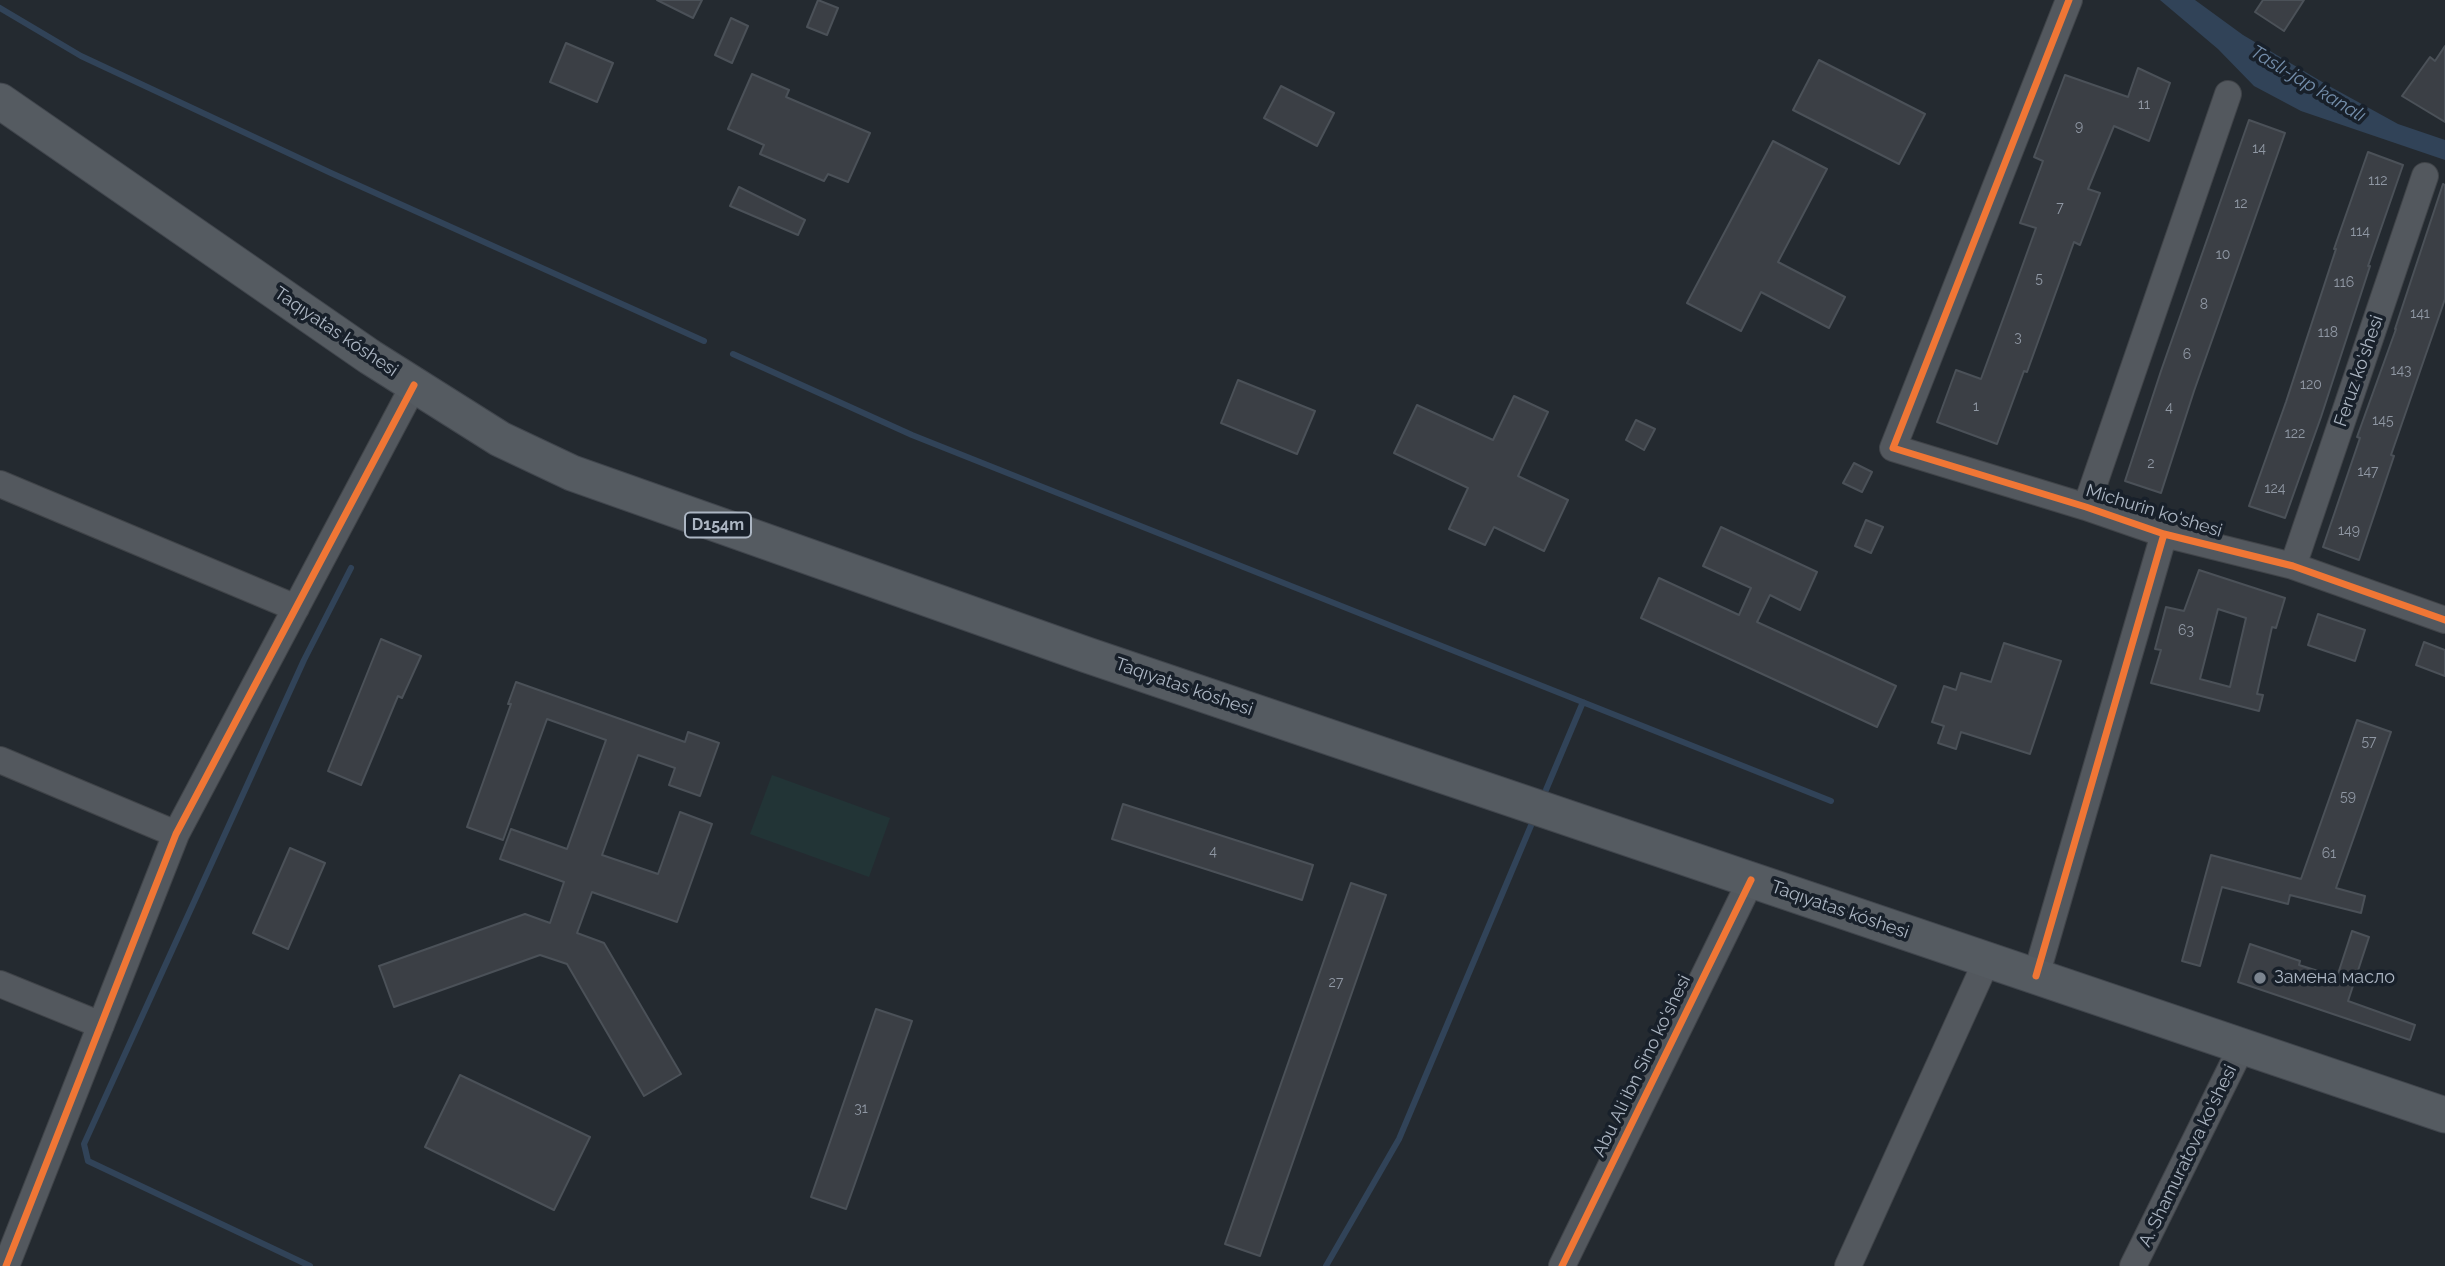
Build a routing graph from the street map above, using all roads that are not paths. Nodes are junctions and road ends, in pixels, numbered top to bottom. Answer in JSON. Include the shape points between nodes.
{"nodes":[{"id":1,"x":2069,"y":0,"type":"edge"},
{"id":2,"x":2228,"y":94,"type":"dead end"},
{"id":3,"x":0,"y":101,"type":"edge"},
{"id":4,"x":2425,"y":176,"type":"dead end"},
{"id":5,"x":414,"y":385,"type":"junction"},
{"id":6,"x":0,"y":484,"type":"edge"},
{"id":7,"x":2086,"y":507,"type":"junction"},
{"id":8,"x":2164,"y":534,"type":"junction"},
{"id":9,"x":2293,"y":566,"type":"junction"},
{"id":10,"x":296,"y":608,"type":"junction"},
{"id":11,"x":2445,"y":621,"type":"edge"},
{"id":12,"x":0,"y":760,"type":"edge"},
{"id":13,"x":176,"y":834,"type":"junction"},
{"id":14,"x":1751,"y":880,"type":"junction"},
{"id":15,"x":1987,"y":960,"type":"junction"},
{"id":16,"x":2036,"y":976,"type":"junction"},
{"id":17,"x":0,"y":984,"type":"edge"},
{"id":18,"x":101,"y":1025,"type":"junction"},
{"id":19,"x":2242,"y":1046,"type":"junction"},
{"id":20,"x":2445,"y":1115,"type":"edge"},
{"id":21,"x":7,"y":1248,"type":"edge"},
{"id":22,"x":1562,"y":1266,"type":"edge"},
{"id":23,"x":1848,"y":1266,"type":"edge"},
{"id":24,"x":2133,"y":1266,"type":"edge"}],
"edges":[{"from":1,"to":7,"type":"street","name":"Michurin ko'shesi","via":[[1893,448]]},
{"from":2,"to":7,"type":"street"},
{"from":3,"to":5,"type":"main road","name":"Taqıyatas kóshesi","number":"D154m"},
{"from":4,"to":9,"type":"street","name":"Feruz ko'shesi"},
{"from":5,"to":10,"type":"street"},
{"from":5,"to":14,"type":"main road","name":"Taqıyatas kóshesi","number":"D154m","via":[[500,439],[572,473],[1087,655]]},
{"from":6,"to":10,"type":"street"},
{"from":7,"to":8,"type":"street","name":"Michurin ko'shesi"},
{"from":8,"to":9,"type":"street","name":"Michurin ko'shesi"},
{"from":8,"to":16,"type":"street"},
{"from":9,"to":11,"type":"street","name":"Michurin ko'shesi"},
{"from":10,"to":13,"type":"street"},
{"from":12,"to":13,"type":"street"},
{"from":13,"to":18,"type":"street"},
{"from":14,"to":15,"type":"main road","name":"Taqıyatas kóshesi","number":"D154m"},
{"from":14,"to":22,"type":"street","name":"Abu Ali ibn Sino ko'shesi"},
{"from":15,"to":16,"type":"main road","name":"Taqıyatas kóshesi","number":"D154m"},
{"from":15,"to":23,"type":"street"},
{"from":16,"to":19,"type":"main road","name":"Taqıyatas kóshesi","number":"D154m"},
{"from":17,"to":18,"type":"street"},
{"from":18,"to":21,"type":"street"},
{"from":19,"to":20,"type":"main road","name":"Taqıyatas kóshesi","number":"D154m"},
{"from":19,"to":24,"type":"street","name":"A. Shamuratova ko'shesi"}]}
